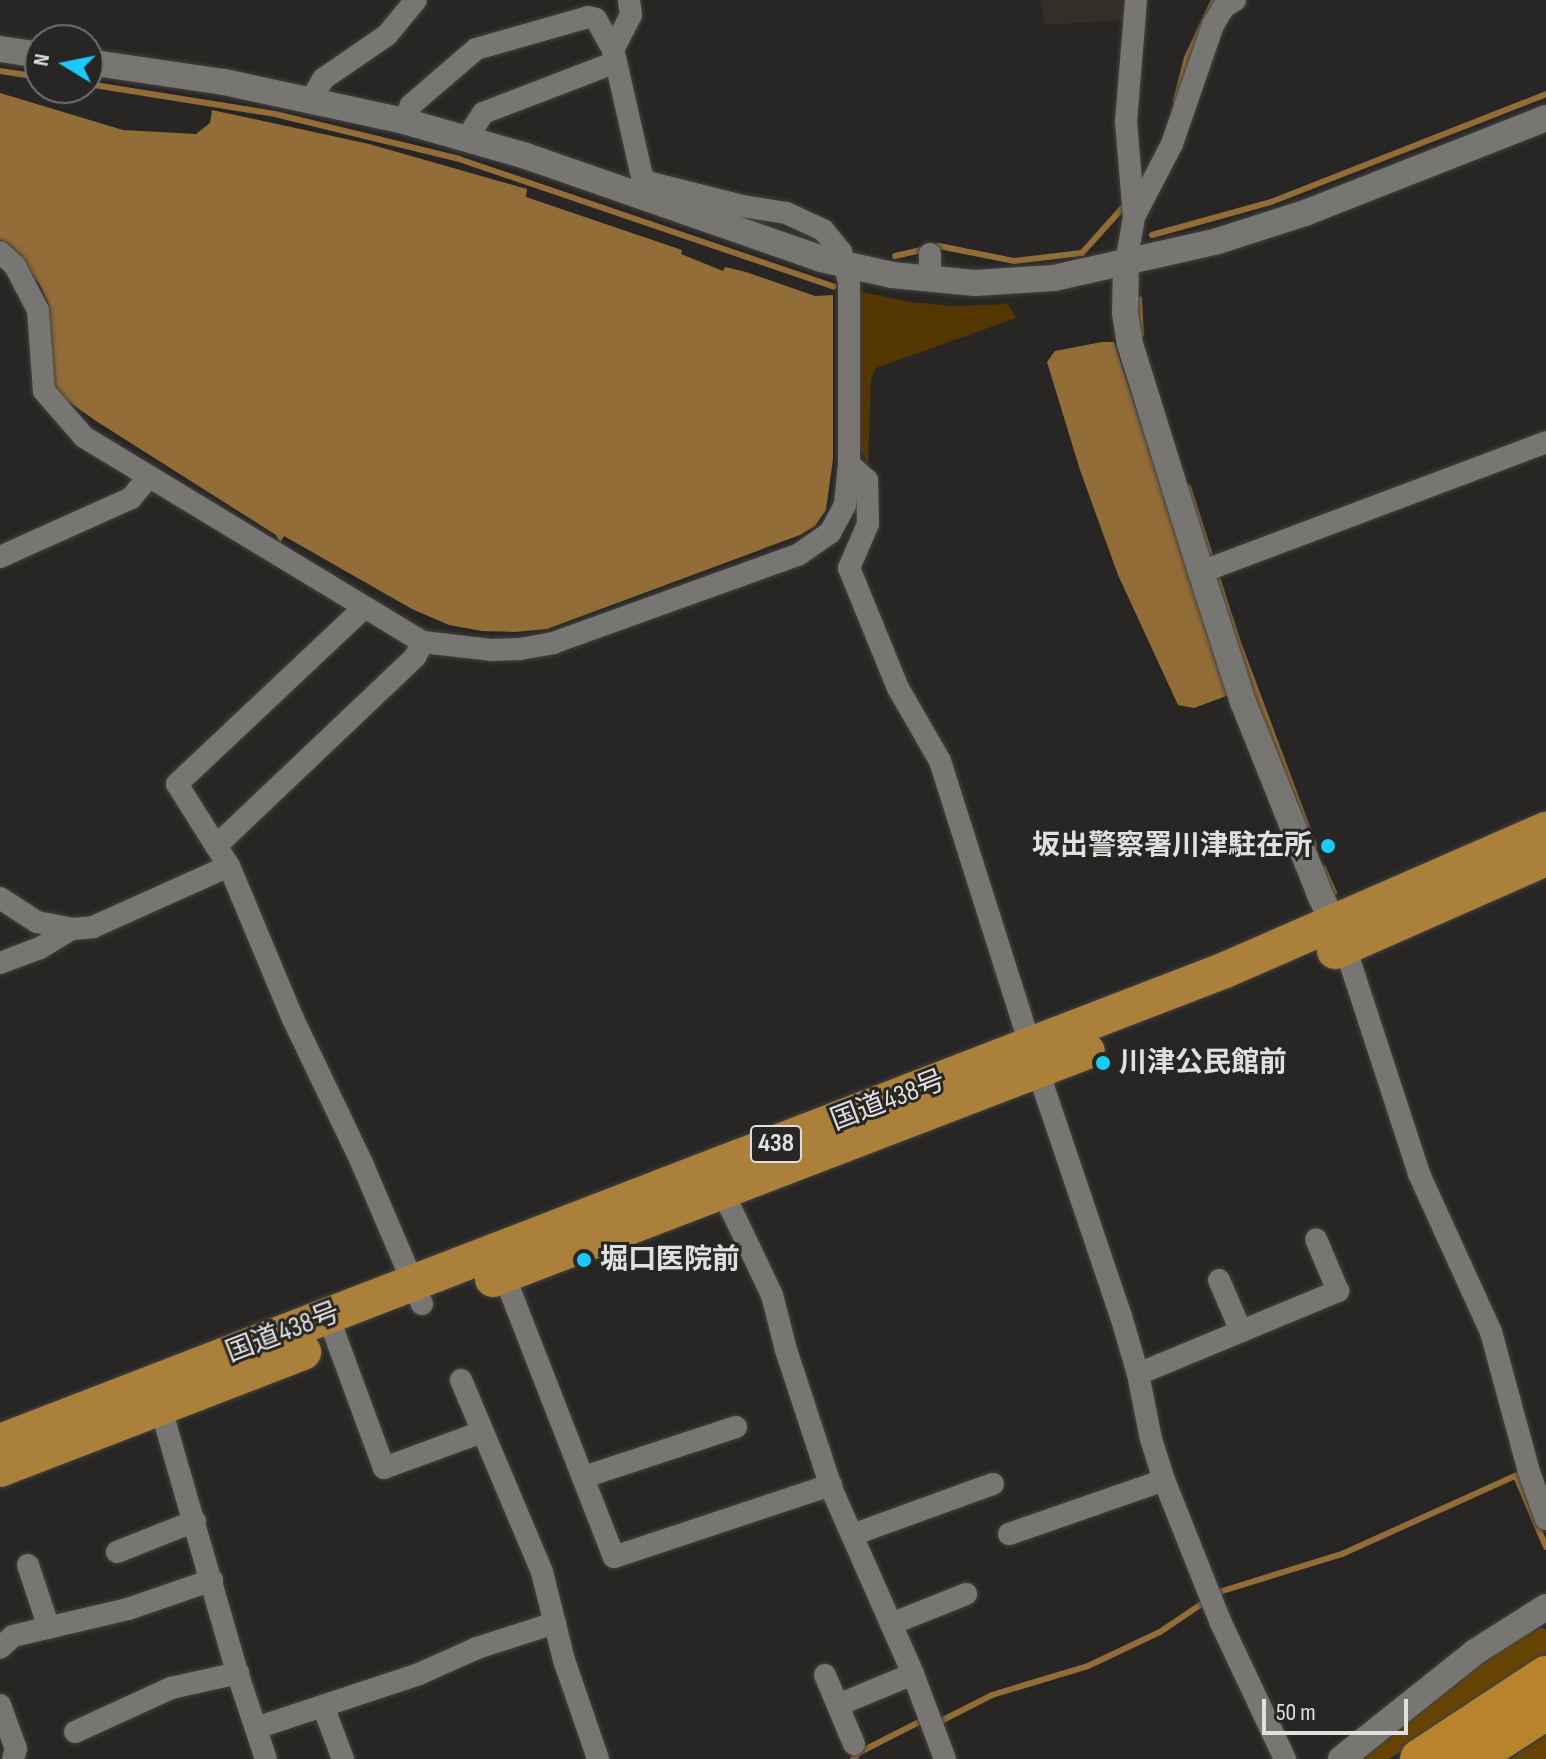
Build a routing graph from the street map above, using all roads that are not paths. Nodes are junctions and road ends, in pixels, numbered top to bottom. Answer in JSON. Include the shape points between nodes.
{"nodes":[{"id":1,"x":416,"y":0,"type":"edge"},
{"id":2,"x":629,"y":0,"type":"edge"},
{"id":3,"x":1136,"y":0,"type":"edge"},
{"id":4,"x":1235,"y":0,"type":"edge"},
{"id":5,"x":0,"y":49,"type":"edge"},
{"id":6,"x":24,"y":53,"type":"edge"},
{"id":7,"x":615,"y":56,"type":"junction"},
{"id":8,"x":104,"y":65,"type":"edge"},
{"id":9,"x":311,"y":100,"type":"junction"},
{"id":10,"x":1546,"y":118,"type":"edge"},
{"id":11,"x":404,"y":121,"type":"junction"},
{"id":12,"x":467,"y":138,"type":"junction"},
{"id":13,"x":639,"y":188,"type":"junction"},
{"id":14,"x":1133,"y":202,"type":"junction"},
{"id":15,"x":0,"y":252,"type":"edge"},
{"id":16,"x":1126,"y":263,"type":"junction"},
{"id":17,"x":846,"y":266,"type":"junction"},
{"id":18,"x":1546,"y":442,"type":"edge"},
{"id":19,"x":849,"y":464,"type":"junction"},
{"id":20,"x":148,"y":478,"type":"junction"},
{"id":21,"x":0,"y":557,"type":"edge"},
{"id":22,"x":1209,"y":569,"type":"junction"},
{"id":23,"x":364,"y":608,"type":"junction"},
{"id":24,"x":423,"y":642,"type":"junction"},
{"id":25,"x":1546,"y":830,"type":"edge"},
{"id":26,"x":216,"y":846,"type":"junction"},
{"id":27,"x":1546,"y":858,"type":"edge"},
{"id":28,"x":229,"y":866,"type":"junction"},
{"id":29,"x":0,"y":898,"type":"edge"},
{"id":30,"x":72,"y":929,"type":"junction"},
{"id":31,"x":1340,"y":936,"type":"junction"},
{"id":32,"x":0,"y":963,"type":"edge"},
{"id":33,"x":1035,"y":1058,"type":"junction"},
{"id":34,"x":721,"y":1180,"type":"junction"},
{"id":35,"x":1316,"y":1239,"type":"dead end"},
{"id":36,"x":500,"y":1264,"type":"junction"},
{"id":37,"x":1219,"y":1280,"type":"dead end"},
{"id":38,"x":419,"y":1294,"type":"junction"},
{"id":39,"x":332,"y":1327,"type":"junction"},
{"id":40,"x":1241,"y":1331,"type":"junction"},
{"id":41,"x":1138,"y":1374,"type":"junction"},
{"id":42,"x":461,"y":1380,"type":"dead end"},
{"id":43,"x":157,"y":1396,"type":"junction"},
{"id":44,"x":736,"y":1427,"type":"dead end"},
{"id":45,"x":482,"y":1432,"type":"junction"},
{"id":46,"x":0,"y":1442,"type":"edge"},
{"id":47,"x":0,"y":1469,"type":"edge"},
{"id":48,"x":584,"y":1477,"type":"junction"},
{"id":49,"x":1164,"y":1480,"type":"junction"},
{"id":50,"x":993,"y":1484,"type":"dead end"},
{"id":51,"x":831,"y":1485,"type":"junction"},
{"id":52,"x":1546,"y":1519,"type":"edge"},
{"id":53,"x":195,"y":1521,"type":"junction"},
{"id":54,"x":1009,"y":1534,"type":"dead end"},
{"id":55,"x":852,"y":1535,"type":"junction"},
{"id":56,"x":117,"y":1552,"type":"dead end"},
{"id":57,"x":28,"y":1565,"type":"dead end"},
{"id":58,"x":212,"y":1580,"type":"junction"},
{"id":59,"x":966,"y":1594,"type":"dead end"},
{"id":60,"x":1546,"y":1607,"type":"edge"},
{"id":61,"x":555,"y":1623,"type":"junction"},
{"id":62,"x":891,"y":1624,"type":"junction"},
{"id":63,"x":49,"y":1628,"type":"junction"},
{"id":64,"x":0,"y":1648,"type":"edge"},
{"id":65,"x":238,"y":1673,"type":"junction"},
{"id":66,"x":913,"y":1674,"type":"junction"},
{"id":67,"x":825,"y":1675,"type":"dead end"},
{"id":68,"x":1546,"y":1676,"type":"edge"},
{"id":69,"x":0,"y":1705,"type":"edge"},
{"id":70,"x":838,"y":1705,"type":"junction"},
{"id":71,"x":323,"y":1706,"type":"junction"},
{"id":72,"x":1546,"y":1710,"type":"edge"},
{"id":73,"x":256,"y":1728,"type":"junction"},
{"id":74,"x":75,"y":1732,"type":"dead end"},
{"id":75,"x":854,"y":1744,"type":"dead end"},
{"id":76,"x":13,"y":1759,"type":"edge"},
{"id":77,"x":266,"y":1759,"type":"edge"},
{"id":78,"x":343,"y":1759,"type":"edge"},
{"id":79,"x":598,"y":1759,"type":"edge"},
{"id":80,"x":945,"y":1759,"type":"edge"},
{"id":81,"x":1285,"y":1759,"type":"edge"},
{"id":82,"x":1341,"y":1759,"type":"edge"},
{"id":83,"x":1420,"y":1759,"type":"edge"},
{"id":84,"x":1470,"y":1759,"type":"edge"}],
"edges":[{"from":1,"to":9,"type":"street","via":[[387,35],[323,79]]},
{"from":2,"to":7,"type":"street","via":[[631,15]]},
{"from":3,"to":14,"type":"street","via":[[1126,122]]},
{"from":4,"to":14,"type":"street","via":[[1213,25],[1172,144]]},
{"from":5,"to":6,"type":"street"},
{"from":7,"to":11,"type":"street","via":[[596,19],[588,17],[476,49],[411,105]]},
{"from":7,"to":12,"type":"street","via":[[483,113]]},
{"from":7,"to":13,"type":"street"},
{"from":8,"to":9,"type":"street"},
{"from":9,"to":11,"type":"street"},
{"from":10,"to":16,"type":"street","via":[[1305,213]]},
{"from":11,"to":12,"type":"street"},
{"from":12,"to":13,"type":"street"},
{"from":13,"to":17,"type":"street","via":[[782,248]]},
{"from":14,"to":16,"type":"street"},
{"from":15,"to":20,"type":"street","via":[[15,266],[38,310],[44,391],[84,437]]},
{"from":16,"to":17,"type":"street","via":[[1012,282],[930,267]]},
{"from":16,"to":22,"type":"street","via":[[1130,344]]},
{"from":17,"to":19,"type":"street"},
{"from":18,"to":22,"type":"street"},
{"from":19,"to":24,"type":"street","via":[[845,505],[836,525],[798,555],[553,643],[491,650]]},
{"from":19,"to":33,"type":"street","via":[[867,480],[868,508],[868,524],[849,568],[898,688],[940,761]]},
{"from":20,"to":21,"type":"street","via":[[131,498]]},
{"from":20,"to":23,"type":"street"},
{"from":22,"to":31,"type":"street","via":[[1243,702]]},
{"from":23,"to":24,"type":"street"},
{"from":23,"to":26,"type":"street","via":[[177,784]]},
{"from":24,"to":26,"type":"street","via":[[415,657]]},
{"from":25,"to":31,"type":"highway","name":"国道438号","number":"438"},
{"from":26,"to":28,"type":"street"},
{"from":27,"to":31,"type":"highway","name":"国道438号","number":"438"},
{"from":28,"to":30,"type":"street","via":[[93,927]]},
{"from":28,"to":38,"type":"street"},
{"from":29,"to":30,"type":"street","via":[[37,922]]},
{"from":30,"to":32,"type":"street"},
{"from":31,"to":33,"type":"highway","name":"国道438号","number":"438"},
{"from":31,"to":52,"type":"street","via":[[1419,1174],[1491,1332]]},
{"from":33,"to":34,"type":"highway","name":"国道438号","number":"438"},
{"from":33,"to":41,"type":"street"},
{"from":34,"to":36,"type":"highway","name":"国道438号","number":"438"},
{"from":34,"to":51,"type":"street","via":[[772,1295]]},
{"from":35,"to":40,"type":"street","via":[[1338,1291]]},
{"from":36,"to":38,"type":"highway","name":"国道438号","number":"438"},
{"from":36,"to":48,"type":"street"},
{"from":37,"to":40,"type":"street"},
{"from":38,"to":39,"type":"highway","name":"国道438号","number":"438"},
{"from":39,"to":43,"type":"highway","name":"国道438号","number":"438"},
{"from":39,"to":45,"type":"street","via":[[384,1468]]},
{"from":40,"to":41,"type":"street"},
{"from":41,"to":49,"type":"street"},
{"from":42,"to":45,"type":"street"},
{"from":43,"to":46,"type":"highway","name":"国道438号","number":"438"},
{"from":43,"to":47,"type":"highway","name":"国道438号","number":"438"},
{"from":43,"to":53,"type":"street"},
{"from":44,"to":48,"type":"street"},
{"from":45,"to":61,"type":"street","via":[[542,1572]]},
{"from":48,"to":51,"type":"street","via":[[614,1557]]},
{"from":49,"to":54,"type":"street"},
{"from":49,"to":81,"type":"street","via":[[1220,1621]]},
{"from":50,"to":55,"type":"street"},
{"from":51,"to":55,"type":"street"},
{"from":53,"to":56,"type":"street"},
{"from":53,"to":58,"type":"street"},
{"from":55,"to":62,"type":"street"},
{"from":57,"to":63,"type":"street"},
{"from":58,"to":63,"type":"street","via":[[128,1609]]},
{"from":58,"to":65,"type":"street"},
{"from":59,"to":62,"type":"street"},
{"from":60,"to":82,"type":"street","via":[[1433,1683]]},
{"from":61,"to":71,"type":"street"},
{"from":61,"to":79,"type":"street"},
{"from":62,"to":66,"type":"street"},
{"from":63,"to":64,"type":"street","via":[[13,1636]]},
{"from":65,"to":73,"type":"street"},
{"from":65,"to":74,"type":"street","via":[[171,1688]]},
{"from":66,"to":70,"type":"street"},
{"from":66,"to":80,"type":"street"},
{"from":67,"to":70,"type":"street"},
{"from":68,"to":83,"type":"highway"},
{"from":69,"to":76,"type":"street","via":[[16,1749]]},
{"from":70,"to":75,"type":"street"},
{"from":71,"to":73,"type":"street"},
{"from":71,"to":78,"type":"street"},
{"from":72,"to":84,"type":"highway"},
{"from":73,"to":77,"type":"street"}]}
